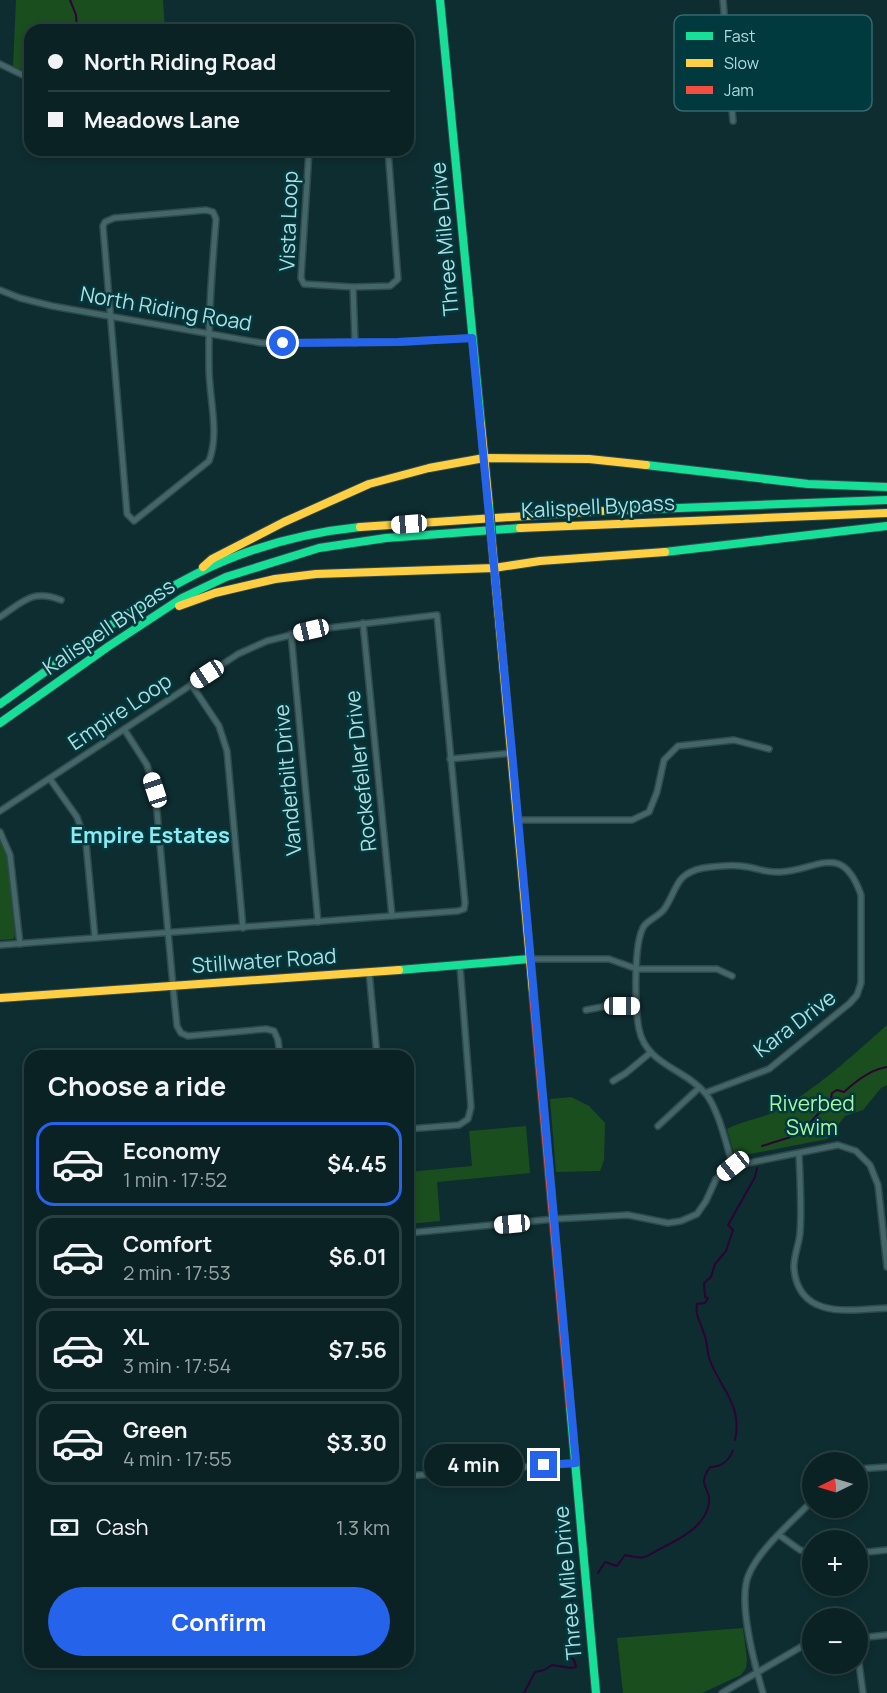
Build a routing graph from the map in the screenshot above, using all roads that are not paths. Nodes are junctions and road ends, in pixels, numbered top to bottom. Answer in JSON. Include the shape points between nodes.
{"nodes":[{"id":1,"x":440,"y":0,"type":"edge"},
{"id":2,"x":723,"y":0,"type":"edge"},
{"id":3,"x":724,"y":15,"type":"edge"},
{"id":4,"x":0,"y":64,"type":"edge"},
{"id":5,"x":24,"y":76,"type":"edge"},
{"id":6,"x":732,"y":111,"type":"edge"},
{"id":7,"x":733,"y":121,"type":"dead end"},
{"id":8,"x":309,"y":156,"type":"edge"},
{"id":9,"x":388,"y":156,"type":"edge"},
{"id":10,"x":353,"y":287,"type":"junction"},
{"id":11,"x":0,"y":290,"type":"edge"},
{"id":12,"x":111,"y":317,"type":"junction"},
{"id":13,"x":210,"y":335,"type":"junction"},
{"id":14,"x":472,"y":338,"type":"junction"},
{"id":15,"x":355,"y":343,"type":"junction"},
{"id":16,"x":484,"y":458,"type":"junction"},
{"id":17,"x":887,"y":487,"type":"edge"},
{"id":18,"x":887,"y":500,"type":"edge"},
{"id":19,"x":887,"y":513,"type":"edge"},
{"id":20,"x":887,"y":526,"type":"edge"},
{"id":21,"x":494,"y":568,"type":"junction"},
{"id":22,"x":192,"y":577,"type":"junction"},
{"id":23,"x":61,"y":600,"type":"dead end"},
{"id":24,"x":162,"y":612,"type":"junction"},
{"id":25,"x":0,"y":617,"type":"edge"},
{"id":26,"x":363,"y":623,"type":"junction"},
{"id":27,"x":291,"y":634,"type":"junction"},
{"id":28,"x":191,"y":684,"type":"junction"},
{"id":29,"x":0,"y":704,"type":"edge"},
{"id":30,"x":0,"y":723,"type":"edge"},
{"id":31,"x":124,"y":729,"type":"junction"},
{"id":32,"x":769,"y":749,"type":"dead end"},
{"id":33,"x":512,"y":753,"type":"junction"},
{"id":34,"x":450,"y":759,"type":"junction"},
{"id":35,"x":50,"y":779,"type":"junction"},
{"id":36,"x":0,"y":811,"type":"edge"},
{"id":37,"x":518,"y":820,"type":"junction"},
{"id":38,"x":0,"y":832,"type":"edge"},
{"id":39,"x":392,"y":916,"type":"junction"},
{"id":40,"x":318,"y":922,"type":"junction"},
{"id":41,"x":243,"y":928,"type":"junction"},
{"id":42,"x":169,"y":934,"type":"junction"},
{"id":43,"x":95,"y":938,"type":"junction"},
{"id":44,"x":20,"y":944,"type":"junction"},
{"id":45,"x":0,"y":945,"type":"edge"},
{"id":46,"x":530,"y":959,"type":"junction"},
{"id":47,"x":460,"y":966,"type":"junction"},
{"id":48,"x":637,"y":969,"type":"junction"},
{"id":49,"x":369,"y":971,"type":"junction"},
{"id":50,"x":732,"y":976,"type":"dead end"},
{"id":51,"x":173,"y":985,"type":"junction"},
{"id":52,"x":0,"y":998,"type":"edge"},
{"id":53,"x":637,"y":1006,"type":"junction"},
{"id":54,"x":586,"y":1010,"type":"dead end"},
{"id":55,"x":279,"y":1050,"type":"edge"},
{"id":56,"x":376,"y":1050,"type":"edge"},
{"id":57,"x":650,"y":1053,"type":"junction"},
{"id":58,"x":613,"y":1081,"type":"dead end"},
{"id":59,"x":699,"y":1088,"type":"junction"},
{"id":60,"x":705,"y":1093,"type":"junction"},
{"id":61,"x":658,"y":1126,"type":"dead end"},
{"id":62,"x":414,"y":1129,"type":"edge"},
{"id":63,"x":799,"y":1154,"type":"junction"},
{"id":64,"x":733,"y":1166,"type":"junction"},
{"id":65,"x":554,"y":1219,"type":"junction"},
{"id":66,"x":414,"y":1232,"type":"edge"},
{"id":67,"x":887,"y":1267,"type":"edge"},
{"id":68,"x":887,"y":1308,"type":"edge"},
{"id":69,"x":576,"y":1463,"type":"junction"},
{"id":70,"x":887,"y":1467,"type":"edge"},
{"id":71,"x":868,"y":1468,"type":"edge"},
{"id":72,"x":414,"y":1476,"type":"edge"},
{"id":73,"x":802,"y":1511,"type":"edge"},
{"id":74,"x":779,"y":1535,"type":"junction"},
{"id":75,"x":802,"y":1550,"type":"edge"},
{"id":76,"x":887,"y":1550,"type":"edge"},
{"id":77,"x":868,"y":1552,"type":"edge"},
{"id":78,"x":887,"y":1635,"type":"edge"},
{"id":79,"x":868,"y":1637,"type":"edge"},
{"id":80,"x":802,"y":1646,"type":"edge"},
{"id":81,"x":759,"y":1671,"type":"junction"},
{"id":82,"x":860,"y":1674,"type":"edge"},
{"id":83,"x":596,"y":1693,"type":"edge"},
{"id":84,"x":722,"y":1693,"type":"edge"},
{"id":85,"x":763,"y":1693,"type":"edge"},
{"id":86,"x":863,"y":1693,"type":"edge"}],
"edges":[{"from":1,"to":14,"type":"main road","name":"Three Mile Drive"},
{"from":2,"to":3,"type":"street"},
{"from":4,"to":5,"type":"street"},
{"from":6,"to":7,"type":"street"},
{"from":8,"to":10,"type":"street","name":"Vista Loop","via":[[301,278],[304,284]]},
{"from":9,"to":10,"type":"street","name":"Vista Loop","via":[[398,279],[390,286]]},
{"from":10,"to":15,"type":"street"},
{"from":11,"to":12,"type":"street","name":"North Riding Road"},
{"from":12,"to":13,"type":"street","name":"North Riding Road"},
{"from":12,"to":13,"type":"street","via":[[105,222],[114,218],[210,211],[216,219]]},
{"from":12,"to":13,"type":"street","via":[[127,514],[134,521],[209,461],[213,436]]},
{"from":13,"to":15,"type":"street","name":"North Riding Road","via":[[261,343]]},
{"from":14,"to":15,"type":"street","name":"North Riding Road"},
{"from":14,"to":16,"type":"main road","name":"Three Mile Drive"},
{"from":16,"to":17,"type":"main road","via":[[589,459],[808,484]]},
{"from":16,"to":21,"type":"main road","name":"Three Mile Drive","bridge":true},
{"from":16,"to":22,"type":"main road","via":[[369,484],[247,540],[212,559]]},
{"from":18,"to":22,"type":"main road","name":"Kalispell Bypass","via":[[528,514],[346,529],[267,545]]},
{"from":19,"to":24,"type":"main road","name":"Kalispell Bypass","via":[[526,528],[386,538],[319,548],[269,562],[201,588]]},
{"from":20,"to":21,"type":"main road","via":[[683,551]]},
{"from":21,"to":24,"type":"main road","via":[[275,579],[215,593]]},
{"from":21,"to":33,"type":"main road","name":"Three Mile Drive"},
{"from":22,"to":29,"type":"main road","name":"Kalispell Bypass","via":[[98,635]]},
{"from":23,"to":25,"type":"street","via":[[38,595]]},
{"from":24,"to":30,"type":"main road","name":"Kalispell Bypass"},
{"from":26,"to":27,"type":"street","name":"Empire Loop"},
{"from":26,"to":34,"type":"street","name":"Empire Loop","via":[[437,615]]},
{"from":26,"to":39,"type":"street","name":"Rockefeller Drive"},
{"from":27,"to":28,"type":"street","name":"Empire Loop","via":[[238,654]]},
{"from":27,"to":40,"type":"street","name":"Vanderbilt Drive"},
{"from":28,"to":31,"type":"street","name":"Empire Loop"},
{"from":28,"to":41,"type":"street","via":[[219,726],[227,751]]},
{"from":31,"to":35,"type":"street","name":"Empire Loop"},
{"from":31,"to":42,"type":"street","via":[[147,765],[155,790]]},
{"from":32,"to":37,"type":"street","via":[[734,740],[678,746],[664,760],[650,812],[632,820]]},
{"from":33,"to":34,"type":"street"},
{"from":33,"to":37,"type":"main road","name":"Three Mile Drive"},
{"from":34,"to":39,"type":"street","name":"Empire Loop","via":[[464,909]]},
{"from":35,"to":36,"type":"street","name":"Empire Loop"},
{"from":35,"to":43,"type":"street","via":[[77,817],[86,843]]},
{"from":37,"to":46,"type":"main road","name":"Three Mile Drive"},
{"from":38,"to":44,"type":"street","via":[[10,855]]},
{"from":39,"to":40,"type":"street","name":"Empire Loop"},
{"from":40,"to":41,"type":"street","name":"Empire Loop"},
{"from":41,"to":42,"type":"street","name":"Empire Loop"},
{"from":42,"to":43,"type":"street","name":"Empire Loop"},
{"from":42,"to":51,"type":"street"},
{"from":43,"to":44,"type":"street","name":"Empire Loop"},
{"from":44,"to":45,"type":"street","name":"Empire Loop"},
{"from":46,"to":47,"type":"main road","name":"Stillwater Road"},
{"from":46,"to":48,"type":"street","via":[[609,959]]},
{"from":46,"to":65,"type":"main road","name":"Three Mile Drive"},
{"from":47,"to":49,"type":"main road","name":"Stillwater Road"},
{"from":47,"to":62,"type":"street","via":[[471,1107],[468,1119],[459,1125]]},
{"from":48,"to":50,"type":"street","via":[[717,969]]},
{"from":48,"to":53,"type":"street"},
{"from":48,"to":60,"type":"street","name":"Kara Drive","via":[[638,940],[645,925],[664,910],[677,882],[687,873],[746,866],[782,872],[820,862],[846,868],[857,881],[861,895],[861,983],[857,995],[769,1069]]},
{"from":49,"to":51,"type":"main road","name":"Stillwater Road"},
{"from":49,"to":56,"type":"street"},
{"from":51,"to":52,"type":"main road","name":"Stillwater Road"},
{"from":51,"to":55,"type":"street","via":[[181,1033],[188,1036],[266,1029],[274,1031]]},
{"from":53,"to":54,"type":"street"},
{"from":53,"to":57,"type":"street","via":[[639,1029]]},
{"from":57,"to":58,"type":"street"},
{"from":57,"to":59,"type":"street"},
{"from":59,"to":60,"type":"street"},
{"from":59,"to":61,"type":"street"},
{"from":60,"to":64,"type":"street"},
{"from":63,"to":64,"type":"street"},
{"from":63,"to":67,"type":"street","via":[[838,1145],[856,1151],[870,1165],[878,1185]]},
{"from":63,"to":68,"type":"street","via":[[796,1283],[806,1298],[826,1308]]},
{"from":64,"to":65,"type":"street","via":[[716,1179],[698,1214],[681,1221],[668,1223],[628,1215]]},
{"from":65,"to":66,"type":"street"},
{"from":65,"to":69,"type":"main road","name":"Three Mile Drive"},
{"from":69,"to":72,"type":"street"},
{"from":69,"to":83,"type":"main road","name":"Three Mile Drive"},
{"from":70,"to":71,"type":"street"},
{"from":73,"to":74,"type":"street"},
{"from":74,"to":75,"type":"street"},
{"from":74,"to":81,"type":"street","via":[[749,1575],[745,1594],[751,1649]]},
{"from":76,"to":77,"type":"street"},
{"from":78,"to":79,"type":"street"},
{"from":80,"to":81,"type":"street"},
{"from":81,"to":84,"type":"street"},
{"from":81,"to":85,"type":"street"},
{"from":82,"to":86,"type":"street"}]}
